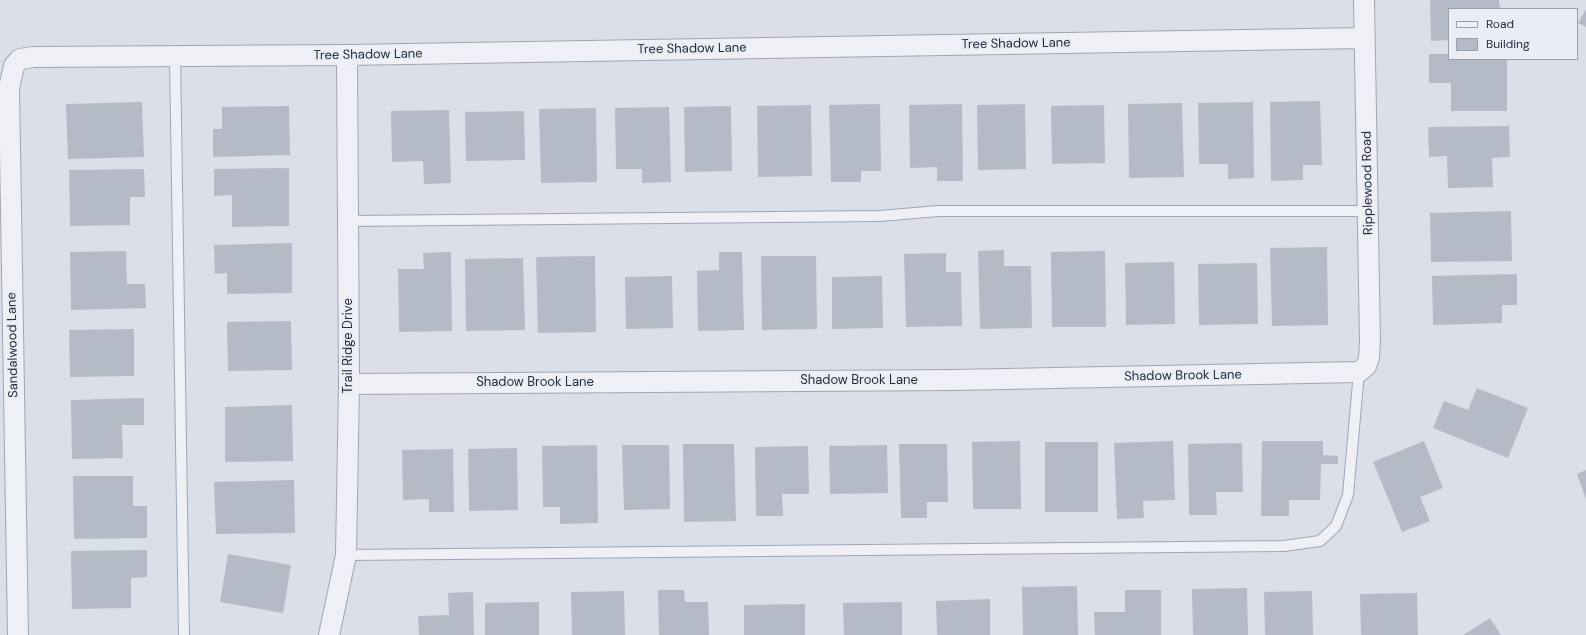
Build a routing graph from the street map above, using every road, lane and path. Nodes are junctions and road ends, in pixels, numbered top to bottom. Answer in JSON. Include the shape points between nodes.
{"nodes":[{"id":1,"x":1364,"y":0,"type":"edge"},
{"id":2,"x":1364,"y":38,"type":"junction"},
{"id":3,"x":347,"y":55,"type":"junction"},
{"id":4,"x":175,"y":56,"type":"junction"},
{"id":5,"x":20,"y":59,"type":"joint"},
{"id":6,"x":1369,"y":211,"type":"junction"},
{"id":7,"x":349,"y":221,"type":"junction"},
{"id":8,"x":1363,"y":369,"type":"junction"},
{"id":9,"x":349,"y":384,"type":"junction"},
{"id":10,"x":346,"y":555,"type":"junction"},
{"id":11,"x":18,"y":635,"type":"edge"},
{"id":12,"x":184,"y":635,"type":"edge"},
{"id":13,"x":329,"y":635,"type":"edge"}],
"edges":[{"from":1,"to":2,"type":"street","name":"Ripplewood Road"},
{"from":2,"to":3,"type":"street","name":"Tree Shadow Lane"},
{"from":2,"to":6,"type":"street","name":"Ripplewood Road"},
{"from":3,"to":4,"type":"street","name":"Tree Shadow Lane"},
{"from":3,"to":7,"type":"street","name":"Trail Ridge Drive"},
{"from":4,"to":5,"type":"street","name":"Tree Shadow Lane"},
{"from":4,"to":12,"type":"lane"},
{"from":5,"to":11,"type":"street","name":"Sandalwood Lane","via":[[14,66],[9,88]]},
{"from":6,"to":7,"type":"lane","via":[[938,211],[880,216]]},
{"from":6,"to":8,"type":"street","name":"Ripplewood Road","via":[[1370,342],[1369,358]]},
{"from":7,"to":9,"type":"street","name":"Trail Ridge Drive"},
{"from":8,"to":9,"type":"street","name":"Shadow Brook Lane","via":[[954,380]]},
{"from":8,"to":10,"type":"lane","via":[[1348,495],[1336,526],[1320,541],[1284,546]]},
{"from":9,"to":10,"type":"street","name":"Trail Ridge Drive"},
{"from":10,"to":13,"type":"street","name":"Trail Ridge Drive"}]}
